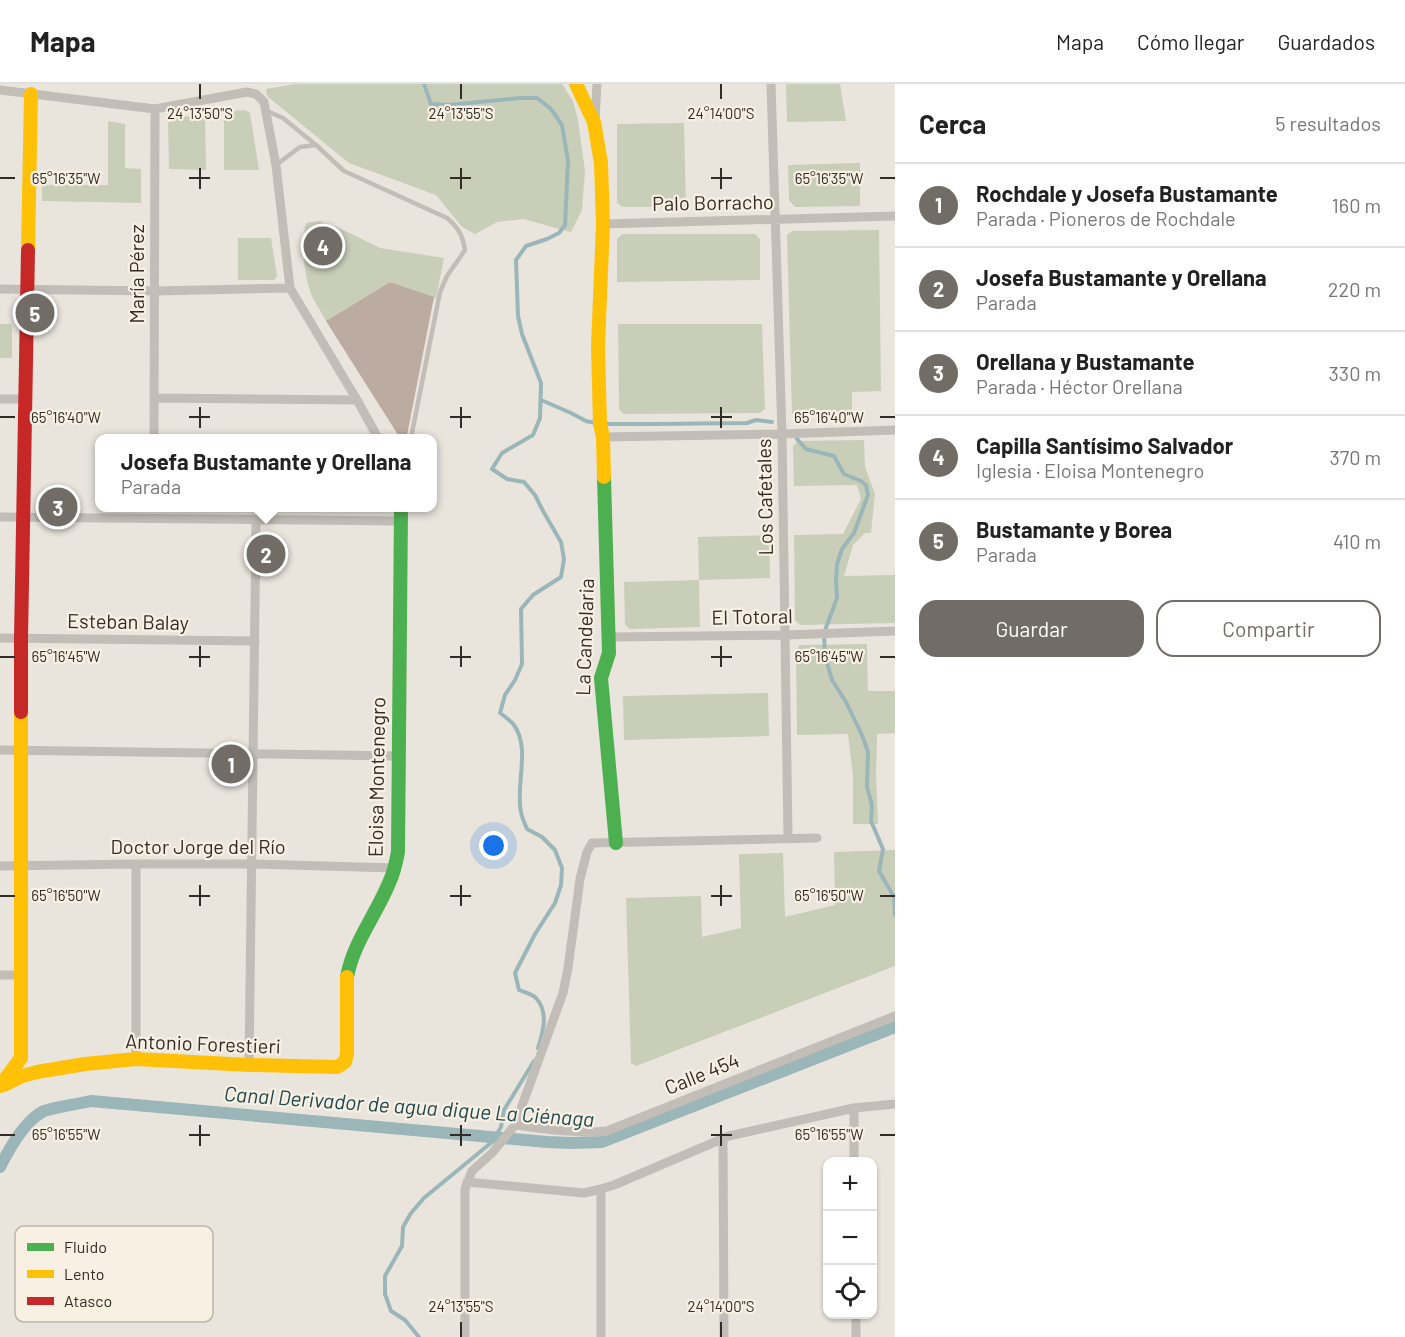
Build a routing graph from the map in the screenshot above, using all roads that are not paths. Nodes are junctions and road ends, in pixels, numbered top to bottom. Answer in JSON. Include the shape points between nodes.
{"nodes":[{"id":1,"x":576,"y":84,"type":"edge"},
{"id":2,"x":597,"y":84,"type":"edge"},
{"id":3,"x":771,"y":84,"type":"edge"},
{"id":4,"x":0,"y":90,"type":"edge"},
{"id":5,"x":31,"y":94,"type":"junction"},
{"id":6,"x":155,"y":109,"type":"junction"},
{"id":7,"x":266,"y":111,"type":"junction"},
{"id":8,"x":594,"y":123,"type":"junction"},
{"id":9,"x":316,"y":145,"type":"junction"},
{"id":10,"x":276,"y":165,"type":"junction"},
{"id":11,"x":895,"y":216,"type":"edge"},
{"id":12,"x":774,"y":220,"type":"junction"},
{"id":13,"x":603,"y":224,"type":"junction"},
{"id":14,"x":290,"y":288,"type":"junction"},
{"id":15,"x":0,"y":289,"type":"edge"},
{"id":16,"x":26,"y":289,"type":"junction"},
{"id":17,"x":155,"y":291,"type":"junction"},
{"id":18,"x":155,"y":398,"type":"junction"},
{"id":19,"x":0,"y":399,"type":"edge"},
{"id":20,"x":25,"y":399,"type":"junction"},
{"id":21,"x":357,"y":400,"type":"junction"},
{"id":22,"x":895,"y":430,"type":"edge"},
{"id":23,"x":154,"y":434,"type":"edge"},
{"id":24,"x":376,"y":434,"type":"edge"},
{"id":25,"x":412,"y":434,"type":"edge"},
{"id":26,"x":782,"y":434,"type":"junction"},
{"id":27,"x":603,"y":437,"type":"junction"},
{"id":28,"x":153,"y":512,"type":"edge"},
{"id":29,"x":401,"y":514,"type":"edge"},
{"id":30,"x":0,"y":516,"type":"edge"},
{"id":31,"x":23,"y":517,"type":"junction"},
{"id":32,"x":153,"y":518,"type":"junction"},
{"id":33,"x":256,"y":520,"type":"junction"},
{"id":34,"x":895,"y":631,"type":"edge"},
{"id":35,"x":786,"y":635,"type":"junction"},
{"id":36,"x":609,"y":637,"type":"junction"},
{"id":37,"x":0,"y":638,"type":"edge"},
{"id":38,"x":21,"y":638,"type":"junction"},
{"id":39,"x":255,"y":641,"type":"junction"},
{"id":40,"x":0,"y":750,"type":"edge"},
{"id":41,"x":20,"y":750,"type":"junction"},
{"id":42,"x":254,"y":755,"type":"junction"},
{"id":43,"x":398,"y":756,"type":"junction"},
{"id":44,"x":788,"y":838,"type":"junction"},
{"id":45,"x":817,"y":838,"type":"dead end"},
{"id":46,"x":616,"y":843,"type":"junction"},
{"id":47,"x":136,"y":864,"type":"junction"},
{"id":48,"x":250,"y":864,"type":"junction"},
{"id":49,"x":0,"y":866,"type":"edge"},
{"id":50,"x":22,"y":866,"type":"junction"},
{"id":51,"x":395,"y":868,"type":"junction"},
{"id":52,"x":0,"y":975,"type":"edge"},
{"id":53,"x":21,"y":975,"type":"junction"},
{"id":54,"x":895,"y":1016,"type":"edge"},
{"id":55,"x":21,"y":1058,"type":"junction"},
{"id":56,"x":136,"y":1059,"type":"junction"},
{"id":57,"x":249,"y":1065,"type":"junction"},
{"id":58,"x":337,"y":1067,"type":"joint"},
{"id":59,"x":38,"y":1072,"type":"junction"},
{"id":60,"x":0,"y":1087,"type":"edge"},
{"id":61,"x":895,"y":1104,"type":"edge"},
{"id":62,"x":854,"y":1108,"type":"junction"},
{"id":63,"x":515,"y":1125,"type":"junction"},
{"id":64,"x":723,"y":1138,"type":"junction"},
{"id":65,"x":854,"y":1157,"type":"edge"},
{"id":66,"x":467,"y":1182,"type":"junction"},
{"id":67,"x":601,"y":1190,"type":"junction"},
{"id":68,"x":856,"y":1319,"type":"edge"},
{"id":69,"x":465,"y":1337,"type":"edge"},
{"id":70,"x":601,"y":1337,"type":"edge"},
{"id":71,"x":724,"y":1337,"type":"edge"},
{"id":72,"x":856,"y":1337,"type":"edge"}],
"edges":[{"from":1,"to":8,"type":"street","name":"La Candelaria"},
{"from":2,"to":8,"type":"street"},
{"from":3,"to":12,"type":"street","name":"Los Cafetales"},
{"from":4,"to":5,"type":"street"},
{"from":5,"to":6,"type":"street"},
{"from":5,"to":16,"type":"street"},
{"from":6,"to":7,"type":"street","via":[[247,92],[256,94]]},
{"from":6,"to":17,"type":"street","name":"María Pérez"},
{"from":7,"to":9,"type":"lane","via":[[283,118]]},
{"from":7,"to":10,"type":"street"},
{"from":8,"to":13,"type":"street","name":"La Candelaria","via":[[601,163]]},
{"from":9,"to":10,"type":"lane","via":[[300,147]]},
{"from":9,"to":25,"type":"lane","via":[[344,171],[447,218],[456,225],[464,241],[465,250],[440,292]]},
{"from":10,"to":14,"type":"street"},
{"from":11,"to":12,"type":"street","name":"Palo Borracho"},
{"from":12,"to":13,"type":"street","name":"Palo Borracho"},
{"from":12,"to":26,"type":"street","name":"Los Cafetales"},
{"from":13,"to":27,"type":"street","name":"La Candelaria","via":[[598,346]]},
{"from":14,"to":17,"type":"street"},
{"from":14,"to":21,"type":"street"},
{"from":15,"to":16,"type":"street"},
{"from":16,"to":17,"type":"street"},
{"from":16,"to":20,"type":"street"},
{"from":17,"to":18,"type":"street","name":"María Pérez"},
{"from":18,"to":21,"type":"street"},
{"from":18,"to":23,"type":"street","name":"María Pérez"},
{"from":19,"to":20,"type":"street"},
{"from":20,"to":31,"type":"street"},
{"from":21,"to":24,"type":"street"},
{"from":22,"to":26,"type":"street"},
{"from":26,"to":27,"type":"street"},
{"from":26,"to":35,"type":"street","name":"Los Cafetales"},
{"from":27,"to":36,"type":"street","name":"La Candelaria"},
{"from":28,"to":32,"type":"street"},
{"from":29,"to":33,"type":"street"},
{"from":29,"to":43,"type":"street","name":"Eloisa Montenegro"},
{"from":30,"to":31,"type":"street"},
{"from":31,"to":32,"type":"street"},
{"from":31,"to":38,"type":"street"},
{"from":32,"to":33,"type":"street"},
{"from":33,"to":39,"type":"street"},
{"from":34,"to":35,"type":"street","name":"El Totoral"},
{"from":35,"to":36,"type":"street","name":"El Totoral"},
{"from":35,"to":44,"type":"street","name":"Los Cafetales"},
{"from":36,"to":46,"type":"street","name":"La Candelaria","via":[[609,653],[601,678]]},
{"from":37,"to":38,"type":"street","name":"Esteban Balay"},
{"from":38,"to":39,"type":"street","name":"Esteban Balay"},
{"from":38,"to":41,"type":"street"},
{"from":39,"to":42,"type":"street"},
{"from":40,"to":41,"type":"street"},
{"from":41,"to":42,"type":"street"},
{"from":41,"to":50,"type":"street"},
{"from":42,"to":43,"type":"street"},
{"from":42,"to":48,"type":"street"},
{"from":43,"to":51,"type":"street","name":"Eloisa Montenegro"},
{"from":44,"to":45,"type":"street"},
{"from":44,"to":46,"type":"street"},
{"from":46,"to":63,"type":"street","via":[[592,843],[587,852],[563,993]]},
{"from":47,"to":48,"type":"street","name":"Doctor Jorge del Río"},
{"from":47,"to":50,"type":"street","name":"Doctor Jorge del Río"},
{"from":47,"to":56,"type":"street"},
{"from":48,"to":51,"type":"street","name":"Doctor Jorge del Río"},
{"from":48,"to":57,"type":"street"},
{"from":49,"to":50,"type":"street","name":"Doctor Jorge del Río"},
{"from":50,"to":53,"type":"street"},
{"from":51,"to":58,"type":"street","name":"Eloisa Montenegro","via":[[351,955],[347,975],[347,1054],[345,1062]]},
{"from":52,"to":53,"type":"street"},
{"from":53,"to":55,"type":"street"},
{"from":54,"to":63,"type":"street","name":"Calle 454","via":[[607,1131],[590,1133]]},
{"from":55,"to":59,"type":"street"},
{"from":55,"to":60,"type":"street"},
{"from":56,"to":57,"type":"street","name":"Antonio Forestieri"},
{"from":56,"to":59,"type":"street","name":"Antonio Forestieri"},
{"from":57,"to":58,"type":"street","name":"Antonio Forestieri"},
{"from":59,"to":60,"type":"street","name":"Antonio Forestieri"},
{"from":61,"to":62,"type":"street"},
{"from":62,"to":64,"type":"street"},
{"from":62,"to":65,"type":"street"},
{"from":63,"to":66,"type":"street","via":[[472,1171]]},
{"from":64,"to":67,"type":"street"},
{"from":64,"to":71,"type":"street"},
{"from":66,"to":67,"type":"street","via":[[584,1193]]},
{"from":66,"to":69,"type":"street"},
{"from":67,"to":70,"type":"street"},
{"from":68,"to":72,"type":"street"}]}
